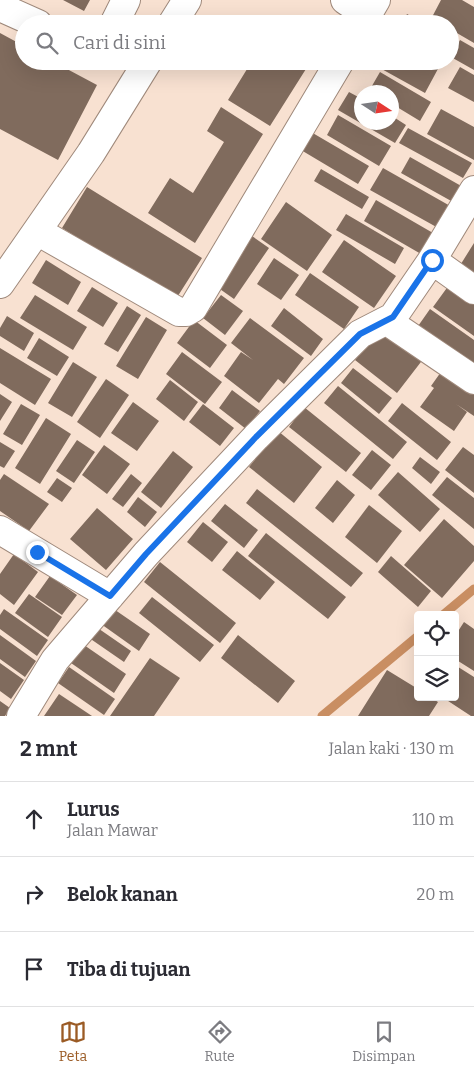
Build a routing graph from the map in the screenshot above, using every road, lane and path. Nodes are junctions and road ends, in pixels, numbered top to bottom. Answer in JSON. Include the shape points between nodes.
{"nodes":[{"id":1,"x":126,"y":0,"type":"edge"},
{"id":2,"x":186,"y":0,"type":"edge"},
{"id":3,"x":345,"y":0,"type":"edge"},
{"id":4,"x":0,"y":7,"type":"edge"},
{"id":5,"x":369,"y":13,"type":"edge"},
{"id":6,"x":18,"y":15,"type":"edge"},
{"id":7,"x":118,"y":15,"type":"edge"},
{"id":8,"x":177,"y":15,"type":"edge"},
{"id":9,"x":142,"y":70,"type":"edge"},
{"id":10,"x":335,"y":70,"type":"edge"},
{"id":11,"x":474,"y":190,"type":"edge"},
{"id":12,"x":37,"y":231,"type":"junction"},
{"id":13,"x":432,"y":260,"type":"junction"},
{"id":14,"x":0,"y":284,"type":"edge"},
{"id":15,"x":474,"y":290,"type":"edge"},
{"id":16,"x":387,"y":320,"type":"junction"},
{"id":17,"x":474,"y":380,"type":"edge"},
{"id":18,"x":0,"y":530,"type":"edge"},
{"id":19,"x":110,"y":596,"type":"junction"},
{"id":20,"x":21,"y":716,"type":"edge"}],
"edges":[{"from":1,"to":7,"type":"street"},
{"from":2,"to":8,"type":"street"},
{"from":3,"to":5,"type":"street"},
{"from":4,"to":6,"type":"street"},
{"from":9,"to":12,"type":"street"},
{"from":10,"to":12,"type":"street","via":[[193,308],[186,312],[179,312]]},
{"from":11,"to":13,"type":"street"},
{"from":12,"to":14,"type":"street"},
{"from":13,"to":15,"type":"street"},
{"from":13,"to":16,"type":"street","via":[[393,317]]},
{"from":16,"to":17,"type":"street"},
{"from":16,"to":19,"type":"street","via":[[360,334],[256,437]]},
{"from":18,"to":19,"type":"street"},
{"from":19,"to":20,"type":"street","via":[[55,660]]}]}
